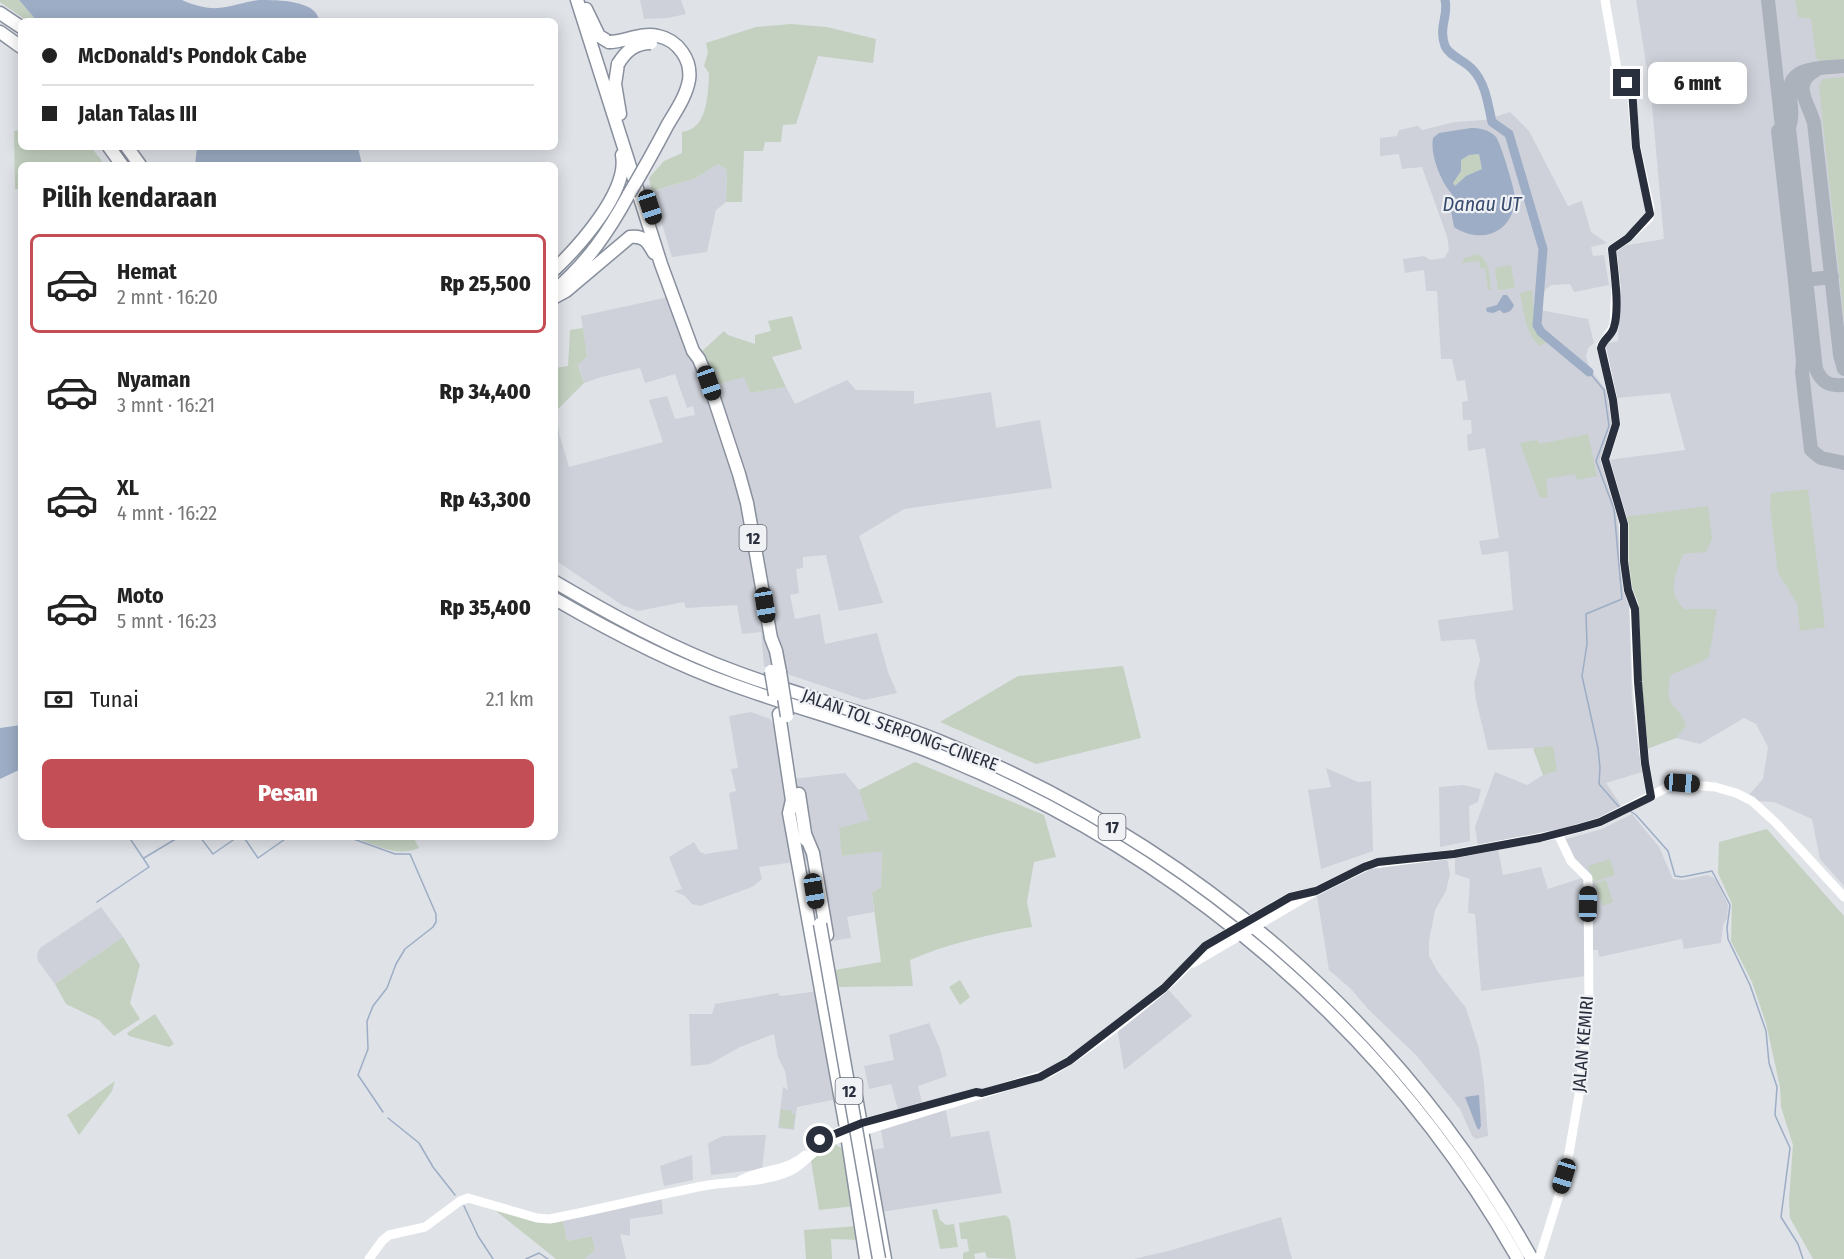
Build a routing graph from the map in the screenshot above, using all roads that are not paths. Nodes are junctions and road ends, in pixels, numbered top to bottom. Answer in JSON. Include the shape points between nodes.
{"nodes":[{"id":1,"x":1605,"y":0,"type":"edge"},
{"id":2,"x":581,"y":2,"type":"edge"},
{"id":3,"x":0,"y":14,"type":"edge"},
{"id":4,"x":18,"y":25,"type":"edge"},
{"id":5,"x":0,"y":32,"type":"edge"},
{"id":6,"x":18,"y":45,"type":"edge"},
{"id":7,"x":617,"y":115,"type":"junction"},
{"id":8,"x":628,"y":189,"type":"junction"},
{"id":9,"x":661,"y":264,"type":"junction"},
{"id":10,"x":558,"y":266,"type":"edge"},
{"id":11,"x":558,"y":276,"type":"edge"},
{"id":12,"x":558,"y":287,"type":"edge"},
{"id":13,"x":558,"y":295,"type":"edge"},
{"id":14,"x":699,"y":359,"type":"junction"},
{"id":15,"x":558,"y":576,"type":"edge"},
{"id":16,"x":558,"y":584,"type":"edge"},
{"id":17,"x":558,"y":601,"type":"edge"},
{"id":18,"x":644,"y":631,"type":"junction"},
{"id":19,"x":786,"y":736,"type":"junction"},
{"id":20,"x":1651,"y":797,"type":"junction"},
{"id":21,"x":792,"y":800,"type":"junction"},
{"id":22,"x":805,"y":834,"type":"junction"},
{"id":23,"x":1558,"y":834,"type":"junction"},
{"id":24,"x":1844,"y":897,"type":"edge"},
{"id":25,"x":817,"y":924,"type":"junction"},
{"id":26,"x":859,"y":1109,"type":"junction"},
{"id":27,"x":843,"y":1112,"type":"junction"},
{"id":28,"x":862,"y":1127,"type":"junction"},
{"id":29,"x":847,"y":1132,"type":"junction"},
{"id":30,"x":831,"y":1141,"type":"junction"},
{"id":31,"x":866,"y":1147,"type":"junction"},
{"id":32,"x":849,"y":1149,"type":"junction"},
{"id":33,"x":741,"y":1180,"type":"junction"},
{"id":34,"x":1538,"y":1256,"type":"edge"},
{"id":35,"x":369,"y":1259,"type":"edge"},
{"id":36,"x":866,"y":1259,"type":"edge"},
{"id":37,"x":872,"y":1259,"type":"edge"},
{"id":38,"x":879,"y":1259,"type":"edge"},
{"id":39,"x":885,"y":1259,"type":"edge"},
{"id":40,"x":1518,"y":1259,"type":"edge"}],
"edges":[{"from":1,"to":20,"type":"main road","via":[[1619,80],[1631,87],[1636,147],[1650,208],[1649,218],[1612,249],[1616,285],[1614,326],[1601,348],[1616,424],[1605,459],[1624,524],[1624,561],[1635,609],[1638,682]]},
{"from":2,"to":7,"type":"highway","number":"12"},
{"from":2,"to":8,"type":"highway","bridge":true,"via":[[599,36],[609,42],[661,36],[682,51],[689,69],[686,90]]},
{"from":3,"to":4,"type":"highway"},
{"from":5,"to":6,"type":"highway"},
{"from":7,"to":8,"type":"highway","bridge":true,"via":[[615,84],[618,64],[624,55],[632,47],[652,43],[665,46],[679,62],[679,87]]},
{"from":7,"to":9,"type":"highway","number":"12"},
{"from":7,"to":10,"type":"highway","via":[[622,175],[593,228]]},
{"from":7,"to":14,"type":"highway","number":"12"},
{"from":8,"to":11,"type":"highway","via":[[590,244]]},
{"from":8,"to":12,"type":"highway","via":[[596,249]]},
{"from":9,"to":13,"type":"highway","via":[[647,241],[630,237]]},
{"from":9,"to":14,"type":"highway","number":"12"},
{"from":14,"to":19,"type":"highway","number":"12","bridge":true,"via":[[747,503],[776,651]]},
{"from":15,"to":18,"type":"highway"},
{"from":16,"to":18,"type":"highway","name":"JALAN TOL SERPONG–CINERE","number":"17"},
{"from":17,"to":40,"type":"highway","name":"JALAN TOL SERPONG–CINERE","number":"17","via":[[647,648],[731,685],[932,752],[1001,783],[1089,829],[1170,881],[1213,911],[1295,980],[1376,1063],[1474,1186]]},
{"from":18,"to":34,"type":"highway","name":"JALAN TOL SERPONG–CINERE","number":"17","via":[[734,672],[936,739],[1005,768],[1096,817],[1205,888],[1305,970],[1387,1053],[1458,1142]]},
{"from":19,"to":21,"type":"highway","number":"12"},
{"from":19,"to":22,"type":"highway","number":"12"},
{"from":20,"to":23,"type":"main road","via":[[1600,822]]},
{"from":20,"to":24,"type":"main road","via":[[1682,783],[1736,793],[1752,801]]},
{"from":21,"to":25,"type":"highway","number":"12"},
{"from":21,"to":27,"type":"highway","via":[[789,813]]},
{"from":22,"to":25,"type":"highway","number":"12"},
{"from":22,"to":26,"type":"highway","via":[[813,853]]},
{"from":23,"to":28,"type":"main road","bridge":true,"via":[[1364,867],[1230,937],[1069,1061],[1040,1077]]},
{"from":23,"to":34,"type":"main road","name":"JALAN KEMIRI","via":[[1571,861],[1588,878],[1589,1011],[1564,1176]]},
{"from":25,"to":37,"type":"highway","number":"12","bridge":true},
{"from":25,"to":38,"type":"highway","number":"12","bridge":true},
{"from":26,"to":27,"type":"highway","via":[[851,1114]]},
{"from":26,"to":28,"type":"highway"},
{"from":27,"to":29,"type":"highway"},
{"from":28,"to":29,"type":"main road"},
{"from":28,"to":31,"type":"highway"},
{"from":29,"to":30,"type":"main road"},
{"from":29,"to":32,"type":"highway"},
{"from":29,"to":33,"type":"main road","via":[[820,1140],[802,1158],[783,1168]]},
{"from":30,"to":32,"type":"main road"},
{"from":30,"to":33,"type":"main road","via":[[795,1169],[767,1179]]},
{"from":31,"to":32,"type":"highway"},
{"from":31,"to":39,"type":"highway"},
{"from":32,"to":36,"type":"highway"},
{"from":33,"to":35,"type":"main road","via":[[550,1219],[473,1198],[464,1199],[425,1227],[389,1235]]}]}
